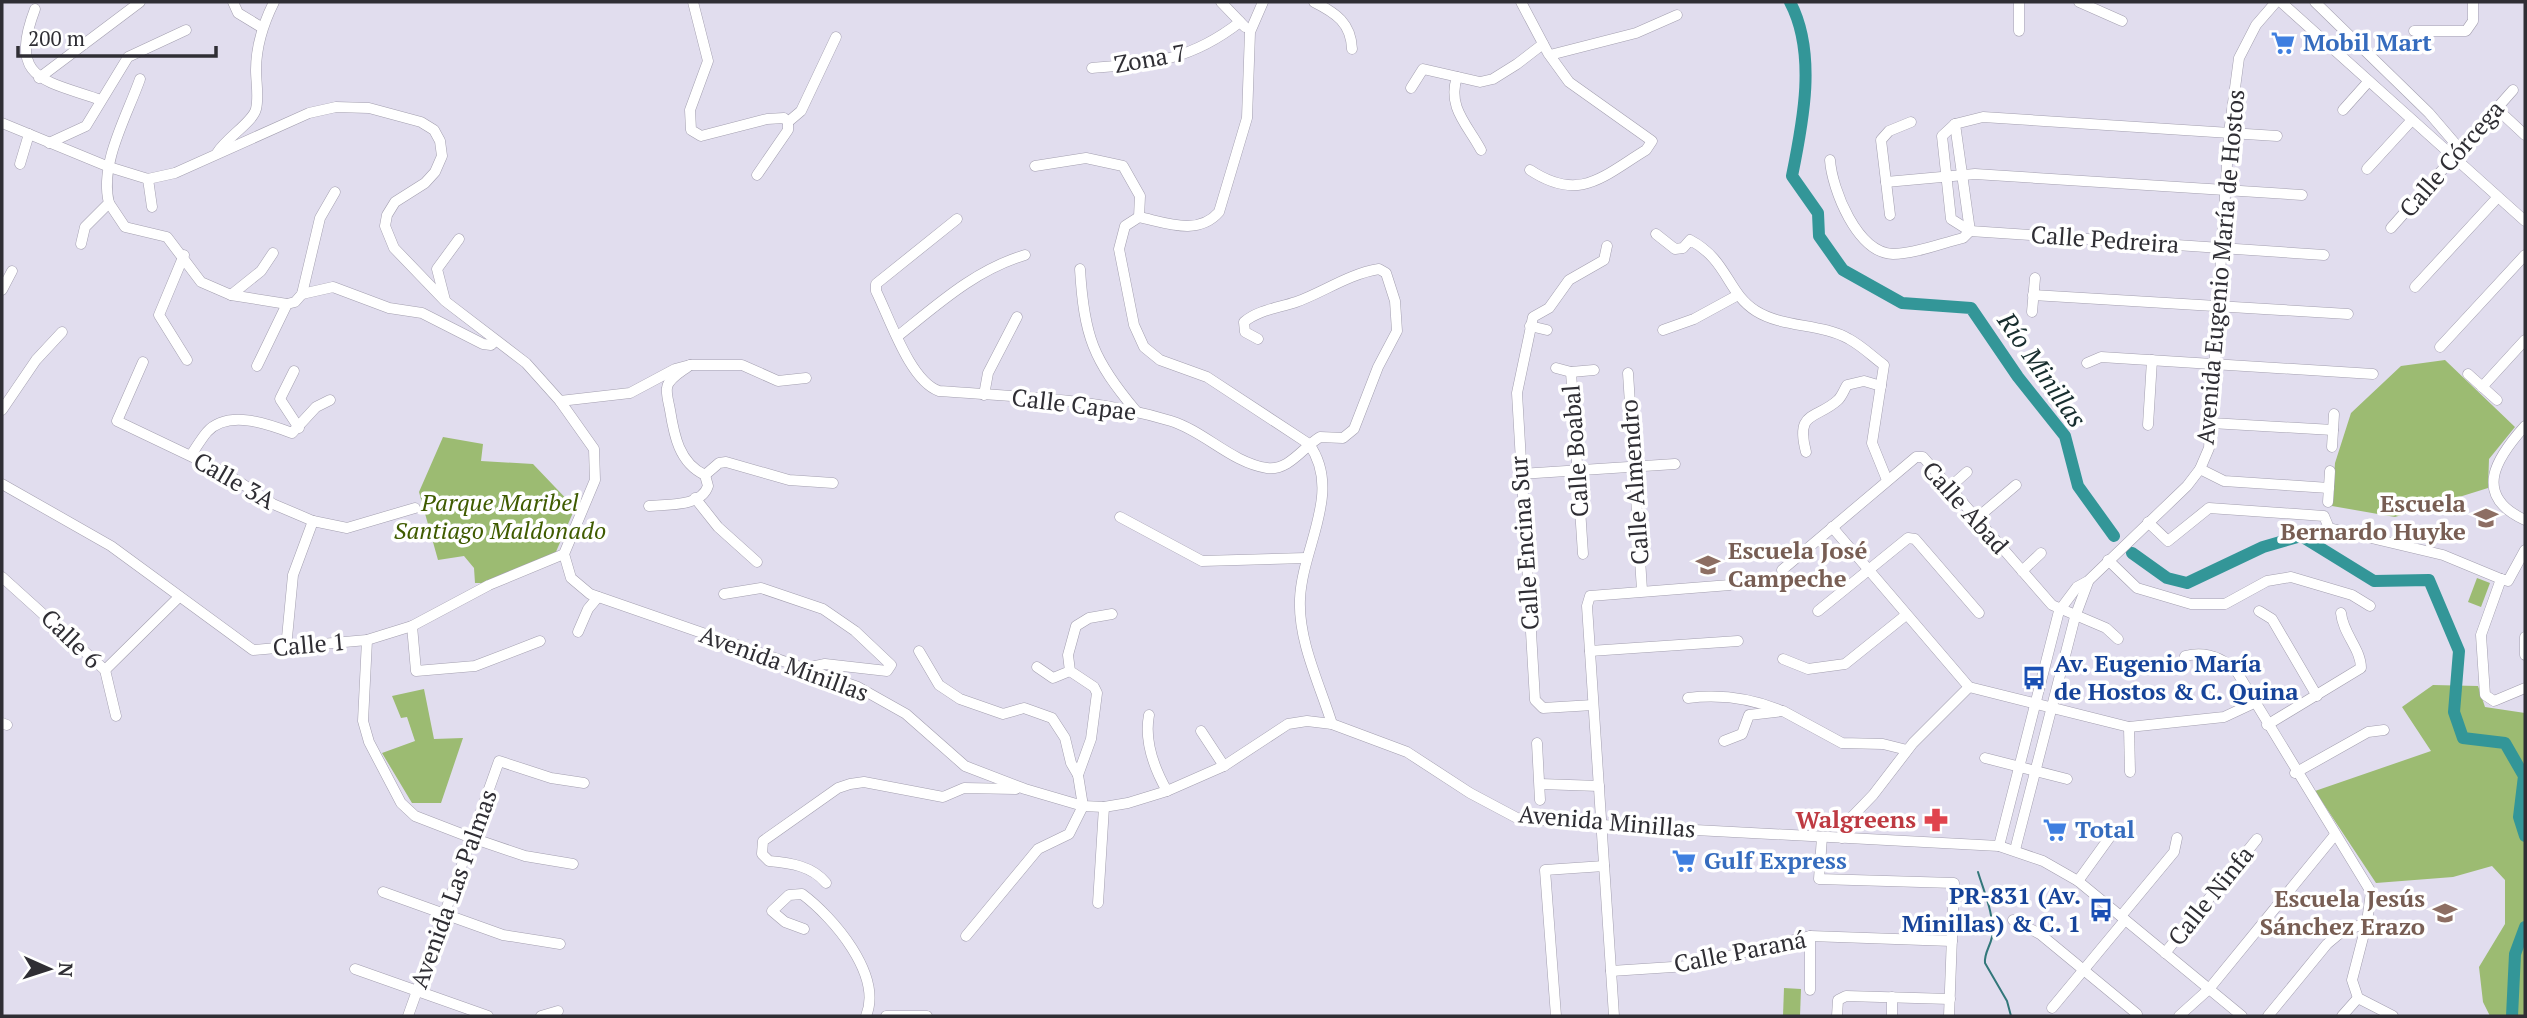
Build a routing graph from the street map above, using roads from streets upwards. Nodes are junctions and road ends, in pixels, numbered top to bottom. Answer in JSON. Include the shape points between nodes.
{"nodes":[{"id":1,"x":141,"y":2,"type":"edge"},
{"id":2,"x":233,"y":2,"type":"edge"},
{"id":3,"x":274,"y":2,"type":"edge"},
{"id":4,"x":692,"y":2,"type":"edge"},
{"id":5,"x":1222,"y":2,"type":"edge"},
{"id":6,"x":1263,"y":2,"type":"edge"},
{"id":7,"x":1314,"y":2,"type":"edge"},
{"id":8,"x":1521,"y":2,"type":"edge"},
{"id":9,"x":2019,"y":2,"type":"edge"},
{"id":10,"x":2079,"y":2,"type":"edge"},
{"id":11,"x":2276,"y":2,"type":"edge"},
{"id":12,"x":2281,"y":2,"type":"edge"},
{"id":13,"x":2315,"y":2,"type":"edge"},
{"id":14,"x":2473,"y":2,"type":"edge"},
{"id":15,"x":35,"y":9,"type":"dead end"},
{"id":16,"x":1677,"y":15,"type":"dead end"},
{"id":17,"x":2122,"y":21,"type":"dead end"},
{"id":18,"x":1240,"y":22,"type":"junction"},
{"id":19,"x":261,"y":27,"type":"junction"},
{"id":20,"x":186,"y":30,"type":"dead end"},
{"id":21,"x":2019,"y":31,"type":"dead end"},
{"id":22,"x":2414,"y":31,"type":"dead end"},
{"id":23,"x":1250,"y":32,"type":"junction"},
{"id":24,"x":836,"y":37,"type":"dead end"},
{"id":25,"x":1543,"y":44,"type":"junction"},
{"id":26,"x":1352,"y":49,"type":"dead end"},
{"id":27,"x":1550,"y":55,"type":"junction"},
{"id":28,"x":1092,"y":68,"type":"dead end"},
{"id":29,"x":1457,"y":77,"type":"junction"},
{"id":30,"x":39,"y":78,"type":"junction"},
{"id":31,"x":141,"y":79,"type":"dead end"},
{"id":32,"x":2368,"y":82,"type":"junction"},
{"id":33,"x":1411,"y":88,"type":"dead end"},
{"id":34,"x":2513,"y":90,"type":"dead end"},
{"id":35,"x":101,"y":100,"type":"junction"},
{"id":36,"x":2497,"y":108,"type":"junction"},
{"id":37,"x":2343,"y":110,"type":"dead end"},
{"id":38,"x":2411,"y":121,"type":"junction"},
{"id":39,"x":788,"y":122,"type":"junction"},
{"id":40,"x":1911,"y":122,"type":"dead end"},
{"id":41,"x":2,"y":124,"type":"edge"},
{"id":42,"x":1950,"y":128,"type":"junction"},
{"id":43,"x":2229,"y":133,"type":"junction"},
{"id":44,"x":29,"y":134,"type":"junction"},
{"id":45,"x":2525,"y":135,"type":"edge"},
{"id":46,"x":2277,"y":136,"type":"dead end"},
{"id":47,"x":49,"y":143,"type":"junction"},
{"id":48,"x":2459,"y":148,"type":"junction"},
{"id":49,"x":1481,"y":150,"type":"dead end"},
{"id":50,"x":216,"y":155,"type":"junction"},
{"id":51,"x":2452,"y":158,"type":"junction"},
{"id":52,"x":1830,"y":160,"type":"dead end"},
{"id":53,"x":20,"y":164,"type":"dead end"},
{"id":54,"x":1035,"y":166,"type":"dead end"},
{"id":55,"x":108,"y":167,"type":"junction"},
{"id":56,"x":2367,"y":169,"type":"dead end"},
{"id":57,"x":1530,"y":170,"type":"dead end"},
{"id":58,"x":1962,"y":174,"type":"junction"},
{"id":59,"x":757,"y":175,"type":"dead end"},
{"id":60,"x":1945,"y":176,"type":"junction"},
{"id":61,"x":148,"y":178,"type":"junction"},
{"id":62,"x":1886,"y":182,"type":"junction"},
{"id":63,"x":2226,"y":190,"type":"junction"},
{"id":64,"x":335,"y":192,"type":"dead end"},
{"id":65,"x":2302,"y":195,"type":"dead end"},
{"id":66,"x":2497,"y":198,"type":"junction"},
{"id":67,"x":109,"y":203,"type":"junction"},
{"id":68,"x":152,"y":207,"type":"dead end"},
{"id":69,"x":1890,"y":215,"type":"dead end"},
{"id":70,"x":1139,"y":217,"type":"junction"},
{"id":71,"x":957,"y":219,"type":"dead end"},
{"id":72,"x":2525,"y":221,"type":"edge"},
{"id":73,"x":2391,"y":228,"type":"dead end"},
{"id":74,"x":1970,"y":231,"type":"junction"},
{"id":75,"x":1656,"y":234,"type":"dead end"},
{"id":76,"x":459,"y":239,"type":"dead end"},
{"id":77,"x":81,"y":244,"type":"dead end"},
{"id":78,"x":1607,"y":246,"type":"dead end"},
{"id":79,"x":2222,"y":248,"type":"junction"},
{"id":80,"x":273,"y":253,"type":"dead end"},
{"id":81,"x":1025,"y":254,"type":"dead end"},
{"id":82,"x":184,"y":255,"type":"junction"},
{"id":83,"x":2324,"y":255,"type":"dead end"},
{"id":84,"x":2525,"y":255,"type":"edge"},
{"id":85,"x":1080,"y":269,"type":"dead end"},
{"id":86,"x":12,"y":271,"type":"dead end"},
{"id":87,"x":2035,"y":278,"type":"dead end"},
{"id":88,"x":2415,"y":287,"type":"dead end"},
{"id":89,"x":2,"y":290,"type":"edge"},
{"id":90,"x":302,"y":294,"type":"junction"},
{"id":91,"x":231,"y":295,"type":"junction"},
{"id":92,"x":1738,"y":295,"type":"junction"},
{"id":93,"x":2034,"y":295,"type":"junction"},
{"id":94,"x":445,"y":301,"type":"junction"},
{"id":95,"x":287,"y":304,"type":"junction"},
{"id":96,"x":2218,"y":306,"type":"junction"},
{"id":97,"x":2032,"y":312,"type":"dead end"},
{"id":98,"x":2348,"y":314,"type":"dead end"},
{"id":99,"x":1017,"y":317,"type":"dead end"},
{"id":100,"x":1530,"y":326,"type":"junction"},
{"id":101,"x":1547,"y":330,"type":"dead end"},
{"id":102,"x":1662,"y":330,"type":"dead end"},
{"id":103,"x":62,"y":332,"type":"dead end"},
{"id":104,"x":898,"y":336,"type":"junction"},
{"id":105,"x":1258,"y":340,"type":"dead end"},
{"id":106,"x":2525,"y":340,"type":"edge"},
{"id":107,"x":495,"y":341,"type":"junction"},
{"id":108,"x":2440,"y":347,"type":"dead end"},
{"id":109,"x":187,"y":359,"type":"dead end"},
{"id":110,"x":2152,"y":360,"type":"junction"},
{"id":111,"x":143,"y":362,"type":"dead end"},
{"id":112,"x":2087,"y":363,"type":"dead end"},
{"id":113,"x":690,"y":365,"type":"junction"},
{"id":114,"x":2215,"y":365,"type":"junction"},
{"id":115,"x":257,"y":366,"type":"dead end"},
{"id":116,"x":1556,"y":368,"type":"dead end"},
{"id":117,"x":1594,"y":370,"type":"dead end"},
{"id":118,"x":294,"y":371,"type":"dead end"},
{"id":119,"x":1571,"y":372,"type":"junction"},
{"id":120,"x":1628,"y":373,"type":"dead end"},
{"id":121,"x":2373,"y":374,"type":"dead end"},
{"id":122,"x":2468,"y":374,"type":"dead end"},
{"id":123,"x":806,"y":378,"type":"dead end"},
{"id":124,"x":1881,"y":386,"type":"junction"},
{"id":125,"x":2482,"y":387,"type":"junction"},
{"id":126,"x":984,"y":395,"type":"junction"},
{"id":127,"x":330,"y":400,"type":"dead end"},
{"id":128,"x":2497,"y":400,"type":"dead end"},
{"id":129,"x":560,"y":401,"type":"junction"},
{"id":130,"x":2,"y":410,"type":"edge"},
{"id":131,"x":1136,"y":411,"type":"junction"},
{"id":132,"x":2334,"y":414,"type":"dead end"},
{"id":133,"x":2211,"y":423,"type":"junction"},
{"id":134,"x":2148,"y":425,"type":"dead end"},
{"id":135,"x":299,"y":429,"type":"junction"},
{"id":136,"x":2333,"y":430,"type":"junction"},
{"id":137,"x":2523,"y":434,"type":"edge"},
{"id":138,"x":1309,"y":444,"type":"junction"},
{"id":139,"x":2332,"y":447,"type":"dead end"},
{"id":140,"x":1806,"y":452,"type":"dead end"},
{"id":141,"x":191,"y":455,"type":"junction"},
{"id":142,"x":1675,"y":464,"type":"dead end"},
{"id":143,"x":1634,"y":466,"type":"junction"},
{"id":144,"x":2200,"y":469,"type":"junction"},
{"id":145,"x":1577,"y":471,"type":"junction"},
{"id":146,"x":2330,"y":471,"type":"dead end"},
{"id":147,"x":1967,"y":472,"type":"dead end"},
{"id":148,"x":1520,"y":474,"type":"junction"},
{"id":149,"x":705,"y":475,"type":"junction"},
{"id":150,"x":1887,"y":480,"type":"junction"},
{"id":151,"x":833,"y":483,"type":"dead end"},
{"id":152,"x":2,"y":484,"type":"edge"},
{"id":153,"x":2016,"y":485,"type":"dead end"},
{"id":154,"x":1950,"y":487,"type":"junction"},
{"id":155,"x":2329,"y":488,"type":"junction"},
{"id":156,"x":695,"y":498,"type":"junction"},
{"id":157,"x":2328,"y":502,"type":"dead end"},
{"id":158,"x":649,"y":506,"type":"dead end"},
{"id":159,"x":415,"y":508,"type":"dead end"},
{"id":160,"x":1120,"y":517,"type":"dead end"},
{"id":161,"x":1977,"y":518,"type":"junction"},
{"id":162,"x":2525,"y":520,"type":"edge"},
{"id":163,"x":313,"y":521,"type":"junction"},
{"id":164,"x":2148,"y":523,"type":"junction"},
{"id":165,"x":1832,"y":527,"type":"junction"},
{"id":166,"x":2525,"y":550,"type":"edge"},
{"id":167,"x":2041,"y":552,"type":"dead end"},
{"id":168,"x":564,"y":554,"type":"junction"},
{"id":169,"x":1583,"y":554,"type":"dead end"},
{"id":170,"x":1306,"y":558,"type":"junction"},
{"id":171,"x":2108,"y":560,"type":"junction"},
{"id":172,"x":757,"y":562,"type":"dead end"},
{"id":173,"x":1782,"y":570,"type":"dead end"},
{"id":174,"x":1869,"y":571,"type":"junction"},
{"id":175,"x":2022,"y":571,"type":"junction"},
{"id":176,"x":2,"y":578,"type":"edge"},
{"id":177,"x":2501,"y":579,"type":"junction"},
{"id":178,"x":2088,"y":581,"type":"junction"},
{"id":179,"x":1730,"y":585,"type":"dead end"},
{"id":180,"x":1642,"y":590,"type":"junction"},
{"id":181,"x":724,"y":594,"type":"dead end"},
{"id":182,"x":179,"y":597,"type":"junction"},
{"id":183,"x":597,"y":597,"type":"junction"},
{"id":184,"x":2370,"y":606,"type":"dead end"},
{"id":185,"x":1818,"y":611,"type":"dead end"},
{"id":186,"x":2059,"y":611,"type":"junction"},
{"id":187,"x":2259,"y":611,"type":"dead end"},
{"id":188,"x":1979,"y":612,"type":"dead end"},
{"id":189,"x":2341,"y":613,"type":"dead end"},
{"id":190,"x":1112,"y":614,"type":"dead end"},
{"id":191,"x":1906,"y":615,"type":"junction"},
{"id":192,"x":2074,"y":617,"type":"junction"},
{"id":193,"x":412,"y":626,"type":"junction"},
{"id":194,"x":578,"y":632,"type":"dead end"},
{"id":195,"x":2525,"y":637,"type":"edge"},
{"id":196,"x":2118,"y":639,"type":"dead end"},
{"id":197,"x":366,"y":640,"type":"junction"},
{"id":198,"x":540,"y":641,"type":"dead end"},
{"id":199,"x":1738,"y":641,"type":"dead end"},
{"id":200,"x":286,"y":649,"type":"junction"},
{"id":201,"x":919,"y":651,"type":"dead end"},
{"id":202,"x":1590,"y":651,"type":"junction"},
{"id":203,"x":2525,"y":655,"type":"edge"},
{"id":204,"x":2185,"y":656,"type":"dead end"},
{"id":205,"x":1783,"y":659,"type":"dead end"},
{"id":206,"x":1037,"y":667,"type":"dead end"},
{"id":207,"x":805,"y":668,"type":"junction"},
{"id":208,"x":105,"y":670,"type":"junction"},
{"id":209,"x":1070,"y":671,"type":"junction"},
{"id":210,"x":1969,"y":687,"type":"junction"},
{"id":211,"x":2525,"y":688,"type":"edge"},
{"id":212,"x":2317,"y":696,"type":"junction"},
{"id":213,"x":1688,"y":698,"type":"dead end"},
{"id":214,"x":2254,"y":703,"type":"junction"},
{"id":215,"x":1593,"y":705,"type":"junction"},
{"id":216,"x":2035,"y":705,"type":"junction"},
{"id":217,"x":2050,"y":709,"type":"junction"},
{"id":218,"x":1783,"y":711,"type":"junction"},
{"id":219,"x":1149,"y":715,"type":"dead end"},
{"id":220,"x":116,"y":716,"type":"dead end"},
{"id":221,"x":1332,"y":724,"type":"junction"},
{"id":222,"x":2267,"y":725,"type":"junction"},
{"id":223,"x":2129,"y":727,"type":"junction"},
{"id":224,"x":2384,"y":730,"type":"dead end"},
{"id":225,"x":1201,"y":731,"type":"dead end"},
{"id":226,"x":1724,"y":740,"type":"dead end"},
{"id":227,"x":1537,"y":743,"type":"dead end"},
{"id":228,"x":1907,"y":750,"type":"junction"},
{"id":229,"x":1985,"y":758,"type":"dead end"},
{"id":230,"x":1224,"y":766,"type":"junction"},
{"id":231,"x":2020,"y":767,"type":"junction"},
{"id":232,"x":2035,"y":771,"type":"junction"},
{"id":233,"x":2130,"y":772,"type":"dead end"},
{"id":234,"x":2295,"y":773,"type":"junction"},
{"id":235,"x":1078,"y":775,"type":"junction"},
{"id":236,"x":2067,"y":779,"type":"dead end"},
{"id":237,"x":584,"y":783,"type":"dead end"},
{"id":238,"x":1540,"y":785,"type":"junction"},
{"id":239,"x":1599,"y":786,"type":"junction"},
{"id":240,"x":1025,"y":789,"type":"junction"},
{"id":241,"x":1167,"y":791,"type":"junction"},
{"id":242,"x":1540,"y":800,"type":"dead end"},
{"id":243,"x":1083,"y":806,"type":"junction"},
{"id":244,"x":1104,"y":807,"type":"junction"},
{"id":245,"x":1601,"y":825,"type":"junction"},
{"id":246,"x":2112,"y":834,"type":"dead end"},
{"id":247,"x":2334,"y":836,"type":"junction"},
{"id":248,"x":1822,"y":837,"type":"junction"},
{"id":249,"x":472,"y":838,"type":"junction"},
{"id":250,"x":1842,"y":838,"type":"junction"},
{"id":251,"x":2177,"y":838,"type":"dead end"},
{"id":252,"x":2258,"y":839,"type":"dead end"},
{"id":253,"x":1999,"y":846,"type":"junction"},
{"id":254,"x":2015,"y":850,"type":"junction"},
{"id":255,"x":573,"y":864,"type":"dead end"},
{"id":256,"x":1604,"y":866,"type":"junction"},
{"id":257,"x":2078,"y":881,"type":"junction"},
{"id":258,"x":826,"y":883,"type":"dead end"},
{"id":259,"x":383,"y":892,"type":"dead end"},
{"id":260,"x":1098,"y":903,"type":"dead end"},
{"id":261,"x":445,"y":915,"type":"junction"},
{"id":262,"x":2124,"y":918,"type":"junction"},
{"id":263,"x":2013,"y":920,"type":"dead end"},
{"id":264,"x":2367,"y":922,"type":"junction"},
{"id":265,"x":804,"y":929,"type":"dead end"},
{"id":266,"x":966,"y":936,"type":"dead end"},
{"id":267,"x":1810,"y":936,"type":"junction"},
{"id":268,"x":1952,"y":941,"type":"junction"},
{"id":269,"x":560,"y":944,"type":"dead end"},
{"id":270,"x":2165,"y":953,"type":"junction"},
{"id":271,"x":355,"y":969,"type":"dead end"},
{"id":272,"x":2083,"y":970,"type":"junction"},
{"id":273,"x":1611,"y":971,"type":"junction"},
{"id":274,"x":2208,"y":989,"type":"junction"},
{"id":275,"x":1810,"y":990,"type":"dead end"},
{"id":276,"x":417,"y":992,"type":"junction"},
{"id":277,"x":1892,"y":997,"type":"junction"},
{"id":278,"x":2357,"y":998,"type":"junction"},
{"id":279,"x":1950,"y":999,"type":"junction"},
{"id":280,"x":2052,"y":1008,"type":"dead end"},
{"id":281,"x":558,"y":1011,"type":"dead end"},
{"id":282,"x":2137,"y":1014,"type":"dead end"},
{"id":283,"x":408,"y":1016,"type":"edge"},
{"id":284,"x":488,"y":1016,"type":"edge"},
{"id":285,"x":541,"y":1016,"type":"edge"},
{"id":286,"x":866,"y":1016,"type":"edge"},
{"id":287,"x":886,"y":1016,"type":"edge"},
{"id":288,"x":927,"y":1016,"type":"edge"},
{"id":289,"x":1556,"y":1016,"type":"edge"},
{"id":290,"x":1614,"y":1016,"type":"edge"},
{"id":291,"x":1837,"y":1016,"type":"edge"},
{"id":292,"x":1892,"y":1016,"type":"edge"},
{"id":293,"x":1949,"y":1016,"type":"edge"},
{"id":294,"x":2179,"y":1016,"type":"edge"},
{"id":295,"x":2242,"y":1016,"type":"edge"},
{"id":296,"x":2268,"y":1016,"type":"edge"},
{"id":297,"x":2342,"y":1016,"type":"edge"},
{"id":298,"x":2393,"y":1016,"type":"edge"}],
"edges":[{"from":1,"to":30,"type":"street"},
{"from":2,"to":19,"type":"street","via":[[237,13]]},
{"from":3,"to":19,"type":"street"},
{"from":4,"to":39,"type":"street","via":[[708,61],[690,110],[691,130],[701,136],[767,119]]},
{"from":5,"to":18,"type":"street"},
{"from":6,"to":23,"type":"street"},
{"from":7,"to":26,"type":"street","via":[[1340,15],[1352,38]]},
{"from":8,"to":25,"type":"street"},
{"from":9,"to":21,"type":"street"},
{"from":10,"to":17,"type":"street"},
{"from":11,"to":43,"type":"street","name":"Avenida Eugenio María de Hostos","via":[[2256,25],[2239,58]]},
{"from":12,"to":32,"type":"street"},
{"from":13,"to":48,"type":"street"},
{"from":14,"to":22,"type":"street","via":[[2473,21],[2466,31]]},
{"from":15,"to":30,"type":"street","via":[[24,37],[30,66]]},
{"from":16,"to":27,"type":"street","via":[[1636,33]]},
{"from":18,"to":23,"type":"street"},
{"from":18,"to":28,"type":"street","name":"Zona 7","via":[[1188,55]]},
{"from":19,"to":50,"type":"street","via":[[257,109]]},
{"from":20,"to":35,"type":"street","via":[[128,57]]},
{"from":23,"to":70,"type":"street","via":[[1247,118],[1219,212],[1209,223],[1188,227]]},
{"from":24,"to":39,"type":"street","via":[[801,111]]},
{"from":25,"to":27,"type":"street"},
{"from":25,"to":29,"type":"street","via":[[1493,79],[1479,82]]},
{"from":27,"to":57,"type":"street","via":[[1569,82],[1652,141],[1646,150],[1587,186],[1548,181]]},
{"from":29,"to":33,"type":"street","via":[[1423,69]]},
{"from":29,"to":49,"type":"street","via":[[1454,103]]},
{"from":30,"to":35,"type":"street"},
{"from":31,"to":55,"type":"street"},
{"from":32,"to":37,"type":"street"},
{"from":32,"to":38,"type":"street"},
{"from":34,"to":36,"type":"street","name":"Calle Córcega"},
{"from":35,"to":47,"type":"street","via":[[86,126]]},
{"from":36,"to":45,"type":"street"},
{"from":36,"to":48,"type":"street","name":"Calle Córcega"},
{"from":38,"to":51,"type":"street"},
{"from":38,"to":56,"type":"street"},
{"from":39,"to":59,"type":"street","via":[[788,130]]},
{"from":40,"to":62,"type":"street","via":[[1889,131],[1881,140]]},
{"from":41,"to":44,"type":"street"},
{"from":42,"to":43,"type":"street","via":[[1983,117]]},
{"from":42,"to":58,"type":"street"},
{"from":42,"to":60,"type":"street","via":[[1942,136]]},
{"from":43,"to":46,"type":"street"},
{"from":43,"to":63,"type":"street","name":"Avenida Eugenio María de Hostos"},
{"from":44,"to":47,"type":"street"},
{"from":44,"to":53,"type":"street"},
{"from":47,"to":55,"type":"street"},
{"from":48,"to":51,"type":"street","name":"Calle Córcega"},
{"from":50,"to":61,"type":"street","via":[[175,173]]},
{"from":50,"to":94,"type":"street","via":[[309,113],[336,107],[369,108],[421,122],[440,141],[442,156],[425,183],[395,202],[385,226],[394,248]]},
{"from":51,"to":66,"type":"street"},
{"from":51,"to":73,"type":"street","name":"Calle Córcega"},
{"from":52,"to":74,"type":"street","via":[[1831,178],[1856,229],[1871,247],[1892,254],[1963,238]]},
{"from":54,"to":70,"type":"street","via":[[1086,158],[1123,166],[1140,196]]},
{"from":55,"to":61,"type":"street"},
{"from":55,"to":67,"type":"street","via":[[104,185]]},
{"from":58,"to":60,"type":"street"},
{"from":58,"to":63,"type":"street"},
{"from":58,"to":74,"type":"street"},
{"from":60,"to":62,"type":"street"},
{"from":60,"to":74,"type":"street","via":[[1951,219]]},
{"from":61,"to":68,"type":"street"},
{"from":62,"to":69,"type":"street"},
{"from":63,"to":65,"type":"street"},
{"from":63,"to":79,"type":"street","name":"Avenida Eugenio María de Hostos"},
{"from":64,"to":90,"type":"street","via":[[320,219]]},
{"from":66,"to":72,"type":"street"},
{"from":66,"to":88,"type":"street"},
{"from":67,"to":77,"type":"street","via":[[85,227]]},
{"from":67,"to":82,"type":"street","via":[[125,227],[167,237]]},
{"from":70,"to":138,"type":"street","via":[[1125,226],[1119,249],[1134,325],[1144,347],[1160,360],[1208,377]]},
{"from":71,"to":104,"type":"street","name":"Calle Capae","via":[[876,284]]},
{"from":74,"to":79,"type":"street","name":"Calle Pedreira"},
{"from":75,"to":92,"type":"street","via":[[1675,249],[1690,240],[1705,250],[1722,266]]},
{"from":76,"to":94,"type":"street","via":[[437,269]]},
{"from":78,"to":100,"type":"street","via":[[1604,260],[1569,280],[1549,308],[1533,317]]},
{"from":79,"to":83,"type":"street","name":"Calle Pedreira"},
{"from":79,"to":96,"type":"street","name":"Avenida Eugenio María de Hostos"},
{"from":80,"to":91,"type":"street","via":[[268,264]]},
{"from":81,"to":104,"type":"street","via":[[964,282]]},
{"from":82,"to":91,"type":"street","via":[[201,282]]},
{"from":82,"to":109,"type":"street","via":[[159,315]]},
{"from":84,"to":108,"type":"street"},
{"from":85,"to":131,"type":"street","via":[[1082,310],[1093,350],[1108,378]]},
{"from":86,"to":89,"type":"street"},
{"from":87,"to":93,"type":"street"},
{"from":90,"to":95,"type":"street"},
{"from":90,"to":107,"type":"street","via":[[333,287],[389,308],[422,313],[484,344]]},
{"from":91,"to":95,"type":"street"},
{"from":92,"to":102,"type":"street"},
{"from":92,"to":124,"type":"street","via":[[1769,318],[1848,338],[1884,365]]},
{"from":93,"to":96,"type":"street"},
{"from":93,"to":97,"type":"street"},
{"from":94,"to":107,"type":"street"},
{"from":95,"to":115,"type":"street"},
{"from":96,"to":98,"type":"street"},
{"from":96,"to":114,"type":"street","name":"Avenida Eugenio María de Hostos"},
{"from":99,"to":126,"type":"street","via":[[988,373]]},
{"from":100,"to":101,"type":"street"},
{"from":100,"to":148,"type":"street","name":"Calle Encina Sur","via":[[1517,393]]},
{"from":103,"to":130,"type":"street","via":[[36,359]]},
{"from":104,"to":126,"type":"street","name":"Calle Capae","via":[[928,387]]},
{"from":105,"to":138,"type":"street","via":[[1245,331],[1244,322],[1252,315],[1297,302],[1362,271],[1385,273],[1395,301],[1397,331],[1354,429],[1343,438],[1320,437]]},
{"from":106,"to":125,"type":"street"},
{"from":107,"to":129,"type":"street","via":[[526,363]]},
{"from":110,"to":112,"type":"street","via":[[2101,357]]},
{"from":110,"to":114,"type":"street"},
{"from":110,"to":134,"type":"street"},
{"from":111,"to":141,"type":"street","name":"Calle 3A","via":[[117,421]]},
{"from":113,"to":123,"type":"street","via":[[742,365],[778,381]]},
{"from":113,"to":129,"type":"street","via":[[630,393]]},
{"from":113,"to":149,"type":"street","via":[[667,388],[675,440],[684,457]]},
{"from":114,"to":121,"type":"street"},
{"from":114,"to":133,"type":"street","name":"Avenida Eugenio María de Hostos"},
{"from":116,"to":119,"type":"street"},
{"from":117,"to":119,"type":"street","name":"Calle Boabal"},
{"from":118,"to":135,"type":"street","via":[[280,399]]},
{"from":119,"to":145,"type":"street","name":"Calle Boabal"},
{"from":120,"to":143,"type":"street","name":"Calle Almendro"},
{"from":122,"to":125,"type":"street"},
{"from":124,"to":140,"type":"street","via":[[1864,381],[1847,385],[1839,399],[1815,412],[1804,430]]},
{"from":124,"to":150,"type":"street","via":[[1872,443]]},
{"from":125,"to":128,"type":"street"},
{"from":126,"to":131,"type":"street","name":"Calle Capae"},
{"from":127,"to":135,"type":"street","via":[[316,407]]},
{"from":129,"to":168,"type":"street","via":[[588,438],[596,463],[595,480]]},
{"from":131,"to":138,"type":"street","name":"Calle Capae","via":[[1175,422],[1267,468],[1285,466]]},
{"from":132,"to":136,"type":"street"},
{"from":133,"to":136,"type":"street"},
{"from":133,"to":144,"type":"street","name":"Avenida Eugenio María de Hostos"},
{"from":135,"to":141,"type":"street","via":[[292,433],[262,421],[222,422],[208,430]]},
{"from":136,"to":139,"type":"street"},
{"from":137,"to":162,"type":"street","via":[[2502,452],[2495,466],[2498,497]]},
{"from":138,"to":170,"type":"street","via":[[1322,475],[1323,503]]},
{"from":141,"to":163,"type":"street","name":"Calle 3A","via":[[273,504]]},
{"from":142,"to":143,"type":"street"},
{"from":143,"to":145,"type":"street"},
{"from":143,"to":180,"type":"street","name":"Calle Almendro"},
{"from":144,"to":155,"type":"street","via":[[2224,481]]},
{"from":144,"to":164,"type":"street","name":"Avenida Eugenio María de Hostos"},
{"from":145,"to":148,"type":"street"},
{"from":145,"to":169,"type":"street","name":"Calle Boabal"},
{"from":146,"to":155,"type":"street"},
{"from":147,"to":154,"type":"street"},
{"from":148,"to":215,"type":"street","name":"Calle Encina Sur","via":[[1535,701],[1543,708]]},
{"from":149,"to":151,"type":"street","via":[[726,462],[789,480]]},
{"from":149,"to":156,"type":"street","via":[[706,492]]},
{"from":150,"to":154,"type":"street","name":"Calle Abad","via":[[1916,457],[1923,457]]},
{"from":150,"to":165,"type":"street","name":"Calle Abad"},
{"from":152,"to":182,"type":"street","name":"Calle 1","via":[[111,546]]},
{"from":153,"to":161,"type":"street"},
{"from":154,"to":161,"type":"street","name":"Calle Abad"},
{"from":155,"to":157,"type":"street"},
{"from":156,"to":158,"type":"street"},
{"from":156,"to":172,"type":"street","via":[[726,536]]},
{"from":159,"to":163,"type":"street","name":"Calle 3A","via":[[347,528]]},
{"from":160,"to":170,"type":"street","via":[[1202,561]]},
{"from":161,"to":175,"type":"street","name":"Calle Abad"},
{"from":163,"to":200,"type":"street","via":[[293,575]]},
{"from":164,"to":171,"type":"street","name":"Avenida Eugenio María de Hostos"},
{"from":164,"to":177,"type":"street","via":[[2168,541],[2209,508],[2314,514],[2324,516],[2329,528],[2443,555]]},
{"from":165,"to":173,"type":"street","name":"Calle Abad"},
{"from":165,"to":174,"type":"street"},
{"from":166,"to":177,"type":"street","via":[[2508,581]]},
{"from":167,"to":175,"type":"street"},
{"from":168,"to":183,"type":"street","name":"Avenida Minillas","via":[[571,578]]},
{"from":168,"to":193,"type":"street","name":"Calle 1","via":[[489,585]]},
{"from":170,"to":221,"type":"street","via":[[1301,626]]},
{"from":171,"to":178,"type":"street","name":"Avenida Eugenio María de Hostos"},
{"from":171,"to":184,"type":"street","via":[[2137,588],[2191,604],[2225,604],[2267,581],[2291,577],[2352,595]]},
{"from":174,"to":185,"type":"street"},
{"from":174,"to":188,"type":"street","via":[[1908,538],[1915,539]]},
{"from":174,"to":191,"type":"street"},
{"from":175,"to":186,"type":"street","name":"Calle Abad"},
{"from":176,"to":208,"type":"street","name":"Calle 6"},
{"from":177,"to":211,"type":"street","via":[[2482,635],[2485,695],[2494,701]]},
{"from":178,"to":186,"type":"street","name":"Avenida Eugenio María de Hostos","via":[[2077,587]]},
{"from":178,"to":192,"type":"street","name":"Avenida Eugenio María de Hostos"},
{"from":179,"to":180,"type":"street"},
{"from":180,"to":202,"type":"street","via":[[1590,596]]},
{"from":181,"to":207,"type":"street","via":[[761,588],[823,609],[891,665],[887,671],[825,664]]},
{"from":182,"to":200,"type":"street","name":"Calle 1","via":[[253,650]]},
{"from":182,"to":208,"type":"street"},
{"from":183,"to":194,"type":"street"},
{"from":183,"to":207,"type":"street","name":"Avenida Minillas"},
{"from":186,"to":192,"type":"street","name":"Calle Abad"},
{"from":186,"to":216,"type":"street","name":"Avenida Eugenio María de Hostos"},
{"from":187,"to":212,"type":"street","via":[[2272,619]]},
{"from":189,"to":212,"type":"street","via":[[2342,628],[2361,668]]},
{"from":190,"to":209,"type":"street","via":[[1076,626],[1068,654]]},
{"from":191,"to":205,"type":"street","via":[[1844,664],[1808,669]]},
{"from":191,"to":210,"type":"street"},
{"from":192,"to":196,"type":"street","name":"Calle Abad","via":[[2106,628]]},
{"from":192,"to":217,"type":"street","name":"Avenida Eugenio María de Hostos"},
{"from":193,"to":197,"type":"street","name":"Calle 1"},
{"from":193,"to":198,"type":"street","via":[[416,671],[475,666]]},
{"from":195,"to":203,"type":"street"},
{"from":197,"to":200,"type":"street","name":"Calle 1"},
{"from":197,"to":249,"type":"street","via":[[363,721],[388,782],[415,816]]},
{"from":199,"to":202,"type":"street"},
{"from":201,"to":235,"type":"street","via":[[939,685],[960,699],[1003,714],[1024,708],[1052,718],[1065,738]]},
{"from":202,"to":215,"type":"street"},
{"from":204,"to":214,"type":"street","via":[[2201,652],[2227,662]]},
{"from":206,"to":209,"type":"street","via":[[1053,678]]},
{"from":207,"to":240,"type":"street","name":"Avenida Minillas","via":[[858,687],[906,714],[965,766]]},
{"from":208,"to":220,"type":"street","name":"Calle 6"},
{"from":209,"to":235,"type":"street","via":[[1097,692],[1091,739]]},
{"from":210,"to":216,"type":"street"},
{"from":210,"to":228,"type":"street"},
{"from":212,"to":222,"type":"street"},
{"from":213,"to":218,"type":"street","via":[[1754,699]]},
{"from":214,"to":222,"type":"street"},
{"from":214,"to":223,"type":"street","via":[[2224,717]]},
{"from":215,"to":239,"type":"street"},
{"from":216,"to":217,"type":"street"},
{"from":216,"to":231,"type":"street","name":"Avenida Eugenio María de Hostos"},
{"from":217,"to":223,"type":"street"},
{"from":217,"to":232,"type":"street","name":"Avenida Eugenio María de Hostos"},
{"from":218,"to":226,"type":"street","via":[[1749,715],[1742,734]]},
{"from":218,"to":228,"type":"street","via":[[1842,743],[1884,744]]},
{"from":219,"to":241,"type":"street","via":[[1146,730],[1157,773]]},
{"from":221,"to":230,"type":"street","name":"Avenida Minillas","via":[[1288,724]]},
{"from":221,"to":245,"type":"street","name":"Avenida Minillas","via":[[1407,752],[1517,818]]},
{"from":222,"to":234,"type":"street"},
{"from":223,"to":233,"type":"street"},
{"from":224,"to":234,"type":"street","via":[[2368,732]]},
{"from":225,"to":230,"type":"street"},
{"from":227,"to":238,"type":"street"},
{"from":228,"to":250,"type":"street","via":[[1844,825]]},
{"from":229,"to":231,"type":"street"},
{"from":230,"to":241,"type":"street","name":"Avenida Minillas"},
{"from":231,"to":232,"type":"street"},
{"from":231,"to":253,"type":"street","name":"Avenida Eugenio María de Hostos"},
{"from":232,"to":236,"type":"street"},
{"from":232,"to":254,"type":"street","name":"Avenida Eugenio María de Hostos"},
{"from":234,"to":247,"type":"street"},
{"from":235,"to":243,"type":"street"},
{"from":237,"to":249,"type":"street","name":"Avenida Las Palmas","via":[[499,761]]},
{"from":238,"to":239,"type":"street"},
{"from":238,"to":242,"type":"street"},
{"from":239,"to":245,"type":"street"},
{"from":240,"to":243,"type":"street","name":"Avenida Minillas"},
{"from":240,"to":258,"type":"street","via":[[964,788],[943,797],[864,782],[838,788],[763,841],[762,853],[769,861],[808,869]]},
{"from":241,"to":244,"type":"street","name":"Avenida Minillas"},
{"from":243,"to":244,"type":"street","name":"Avenida Minillas"},
{"from":243,"to":266,"type":"street","via":[[1069,834],[1038,849]]},
{"from":244,"to":260,"type":"street"},
{"from":245,"to":248,"type":"street","name":"Avenida Minillas"},
{"from":245,"to":256,"type":"street"},
{"from":246,"to":257,"type":"street"},
{"from":247,"to":264,"type":"street","via":[[2371,892]]},
{"from":247,"to":274,"type":"street"},
{"from":248,"to":250,"type":"street","name":"Avenida Minillas"},
{"from":248,"to":268,"type":"street","via":[[1819,879],[1954,883]]},
{"from":249,"to":255,"type":"street","via":[[525,856]]},
{"from":249,"to":261,"type":"street","name":"Avenida Las Palmas"},
{"from":250,"to":253,"type":"street","name":"Avenida Minillas"},
{"from":251,"to":262,"type":"street","via":[[2174,852]]},
{"from":252,"to":270,"type":"street","name":"Calle Ninfa"},
{"from":253,"to":254,"type":"street","name":"Avenida Minillas"},
{"from":254,"to":257,"type":"street","name":"Avenida Minillas"},
{"from":256,"to":273,"type":"street"},
{"from":256,"to":289,"type":"street","via":[[1545,870]]},
{"from":257,"to":262,"type":"street","name":"Avenida Minillas"},
{"from":259,"to":261,"type":"street"},
{"from":261,"to":269,"type":"street","via":[[503,934]]},
{"from":261,"to":276,"type":"street","name":"Avenida Las Palmas"},
{"from":262,"to":270,"type":"street","name":"Avenida Minillas"},
{"from":262,"to":272,"type":"street"},
{"from":263,"to":272,"type":"street","via":[[2040,934]]},
{"from":264,"to":278,"type":"street","via":[[2352,980]]},
{"from":264,"to":296,"type":"street","via":[[2327,944]]},
{"from":265,"to":286,"type":"street","via":[[772,911],[789,895],[802,894],[817,905],[856,954],[867,986],[870,1006]]},
{"from":267,"to":268,"type":"street","name":"Calle Paraná"},
{"from":267,"to":273,"type":"street","name":"Calle Paraná","via":[[1688,966]]},
{"from":267,"to":275,"type":"street"},
{"from":268,"to":279,"type":"street"},
{"from":270,"to":274,"type":"street","name":"Avenida Minillas"},
{"from":271,"to":276,"type":"street"},
{"from":272,"to":280,"type":"street"},
{"from":272,"to":282,"type":"street"},
{"from":273,"to":290,"type":"street"},
{"from":274,"to":294,"type":"street"},
{"from":274,"to":295,"type":"street","name":"Avenida Minillas"},
{"from":276,"to":283,"type":"street","name":"Avenida Las Palmas"},
{"from":276,"to":284,"type":"street"},
{"from":277,"to":279,"type":"street"},
{"from":277,"to":291,"type":"street","via":[[1846,996],[1838,1000]]},
{"from":277,"to":292,"type":"street"},
{"from":278,"to":297,"type":"street"},
{"from":278,"to":298,"type":"street"},
{"from":279,"to":293,"type":"street"},
{"from":281,"to":285,"type":"street"},
{"from":287,"to":288,"type":"street"}]}
